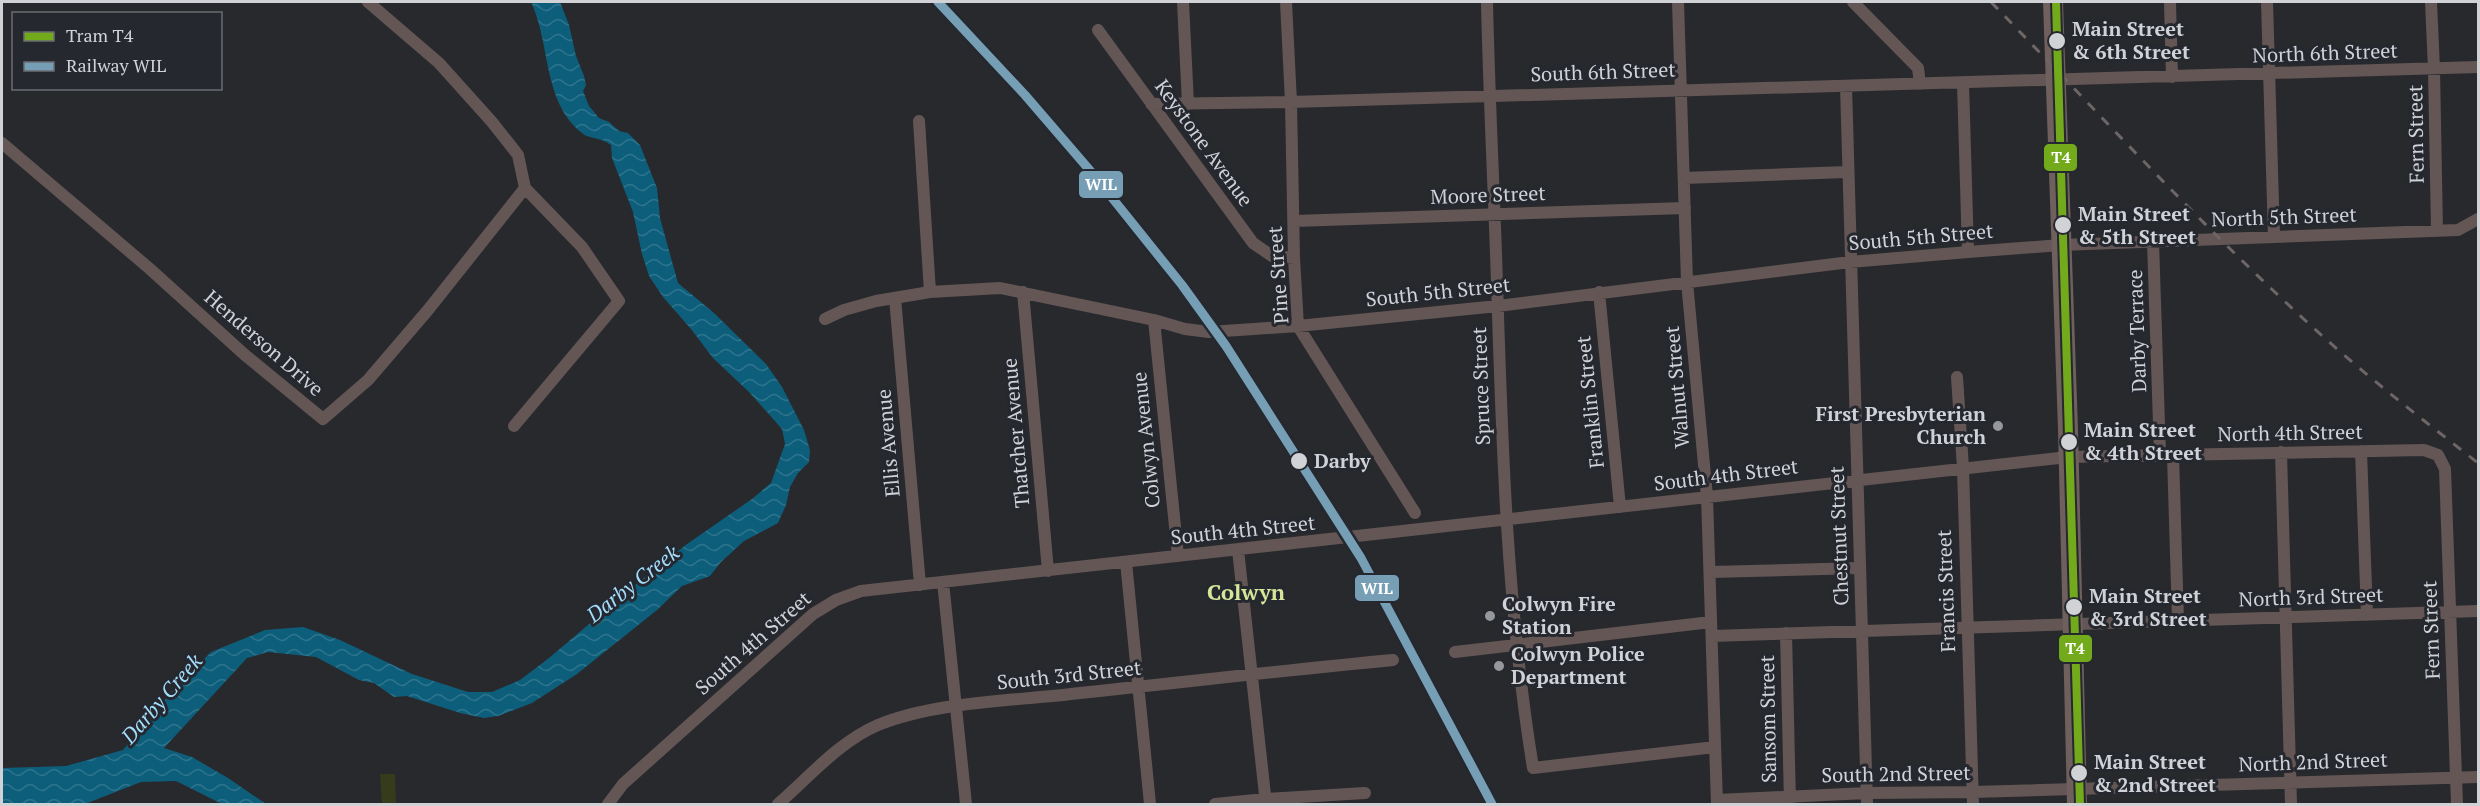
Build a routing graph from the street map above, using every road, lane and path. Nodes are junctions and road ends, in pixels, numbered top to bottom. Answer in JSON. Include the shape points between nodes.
{"nodes":[{"id":1,"x":368,"y":2,"type":"edge"},
{"id":2,"x":1183,"y":2,"type":"edge"},
{"id":3,"x":1286,"y":2,"type":"edge"},
{"id":4,"x":1487,"y":2,"type":"edge"},
{"id":5,"x":1678,"y":2,"type":"edge"},
{"id":6,"x":1853,"y":2,"type":"edge"},
{"id":7,"x":2053,"y":2,"type":"edge"},
{"id":8,"x":2170,"y":2,"type":"edge"},
{"id":9,"x":2267,"y":2,"type":"edge"},
{"id":10,"x":2431,"y":2,"type":"edge"},
{"id":11,"x":1098,"y":30,"type":"dead end"},
{"id":12,"x":2478,"y":67,"type":"edge"},
{"id":13,"x":2434,"y":69,"type":"junction"},
{"id":14,"x":2268,"y":74,"type":"junction"},
{"id":15,"x":2172,"y":77,"type":"junction"},
{"id":16,"x":2055,"y":80,"type":"junction"},
{"id":17,"x":1963,"y":83,"type":"junction"},
{"id":18,"x":1920,"y":84,"type":"junction"},
{"id":19,"x":1846,"y":86,"type":"junction"},
{"id":20,"x":1681,"y":90,"type":"junction"},
{"id":21,"x":1489,"y":95,"type":"junction"},
{"id":22,"x":1291,"y":102,"type":"junction"},
{"id":23,"x":1151,"y":104,"type":"junction"},
{"id":24,"x":1188,"y":104,"type":"junction"},
{"id":25,"x":919,"y":121,"type":"dead end"},
{"id":26,"x":2,"y":143,"type":"edge"},
{"id":27,"x":1847,"y":172,"type":"junction"},
{"id":28,"x":1684,"y":178,"type":"junction"},
{"id":29,"x":525,"y":188,"type":"junction"},
{"id":30,"x":1685,"y":208,"type":"junction"},
{"id":31,"x":1495,"y":215,"type":"junction"},
{"id":32,"x":2478,"y":219,"type":"edge"},
{"id":33,"x":1294,"y":221,"type":"junction"},
{"id":34,"x":2437,"y":231,"type":"junction"},
{"id":35,"x":2274,"y":237,"type":"junction"},
{"id":36,"x":2153,"y":242,"type":"junction"},
{"id":37,"x":2061,"y":245,"type":"junction"},
{"id":38,"x":1968,"y":252,"type":"junction"},
{"id":39,"x":1294,"y":258,"type":"junction"},
{"id":40,"x":1850,"y":262,"type":"junction"},
{"id":41,"x":1687,"y":282,"type":"junction"},
{"id":42,"x":930,"y":292,"type":"junction"},
{"id":43,"x":1023,"y":292,"type":"junction"},
{"id":44,"x":1599,"y":292,"type":"junction"},
{"id":45,"x":895,"y":298,"type":"junction"},
{"id":46,"x":1498,"y":306,"type":"junction"},
{"id":47,"x":825,"y":320,"type":"dead end"},
{"id":48,"x":1154,"y":320,"type":"junction"},
{"id":49,"x":1298,"y":326,"type":"junction"},
{"id":50,"x":1957,"y":377,"type":"dead end"},
{"id":51,"x":513,"y":426,"type":"dead end"},
{"id":52,"x":2361,"y":451,"type":"junction"},
{"id":53,"x":2281,"y":452,"type":"junction"},
{"id":54,"x":2173,"y":454,"type":"junction"},
{"id":55,"x":2160,"y":455,"type":"junction"},
{"id":56,"x":2438,"y":455,"type":"joint"},
{"id":57,"x":2068,"y":457,"type":"junction"},
{"id":58,"x":1963,"y":468,"type":"junction"},
{"id":59,"x":1857,"y":480,"type":"junction"},
{"id":60,"x":1707,"y":496,"type":"junction"},
{"id":61,"x":1620,"y":507,"type":"junction"},
{"id":62,"x":1415,"y":513,"type":"dead end"},
{"id":63,"x":1505,"y":518,"type":"junction"},
{"id":64,"x":1238,"y":550,"type":"junction"},
{"id":65,"x":1178,"y":556,"type":"junction"},
{"id":66,"x":1126,"y":562,"type":"junction"},
{"id":67,"x":1860,"y":568,"type":"junction"},
{"id":68,"x":1048,"y":571,"type":"junction"},
{"id":69,"x":1710,"y":572,"type":"junction"},
{"id":70,"x":944,"y":582,"type":"junction"},
{"id":71,"x":920,"y":585,"type":"junction"},
{"id":72,"x":2478,"y":611,"type":"edge"},
{"id":73,"x":2450,"y":612,"type":"junction"},
{"id":74,"x":2367,"y":615,"type":"junction"},
{"id":75,"x":2285,"y":617,"type":"junction"},
{"id":76,"x":2178,"y":620,"type":"junction"},
{"id":77,"x":1711,"y":622,"type":"junction"},
{"id":78,"x":2072,"y":623,"type":"junction"},
{"id":79,"x":1967,"y":626,"type":"junction"},
{"id":80,"x":1862,"y":630,"type":"junction"},
{"id":81,"x":1786,"y":633,"type":"junction"},
{"id":82,"x":1712,"y":636,"type":"junction"},
{"id":83,"x":1518,"y":645,"type":"junction"},
{"id":84,"x":1455,"y":652,"type":"dead end"},
{"id":85,"x":1393,"y":660,"type":"dead end"},
{"id":86,"x":1252,"y":673,"type":"junction"},
{"id":87,"x":1138,"y":687,"type":"junction"},
{"id":88,"x":956,"y":706,"type":"junction"},
{"id":89,"x":1715,"y":747,"type":"junction"},
{"id":90,"x":2456,"y":777,"type":"junction"},
{"id":91,"x":2478,"y":777,"type":"edge"},
{"id":92,"x":2290,"y":782,"type":"junction"},
{"id":93,"x":1365,"y":793,"type":"dead end"},
{"id":94,"x":2076,"y":796,"type":"edge"},
{"id":95,"x":1973,"y":798,"type":"edge"},
{"id":96,"x":1867,"y":799,"type":"edge"},
{"id":97,"x":1790,"y":800,"type":"edge"},
{"id":98,"x":1266,"y":802,"type":"edge"},
{"id":99,"x":1717,"y":802,"type":"edge"},
{"id":100,"x":608,"y":804,"type":"edge"},
{"id":101,"x":778,"y":804,"type":"edge"},
{"id":102,"x":966,"y":804,"type":"edge"},
{"id":103,"x":1150,"y":804,"type":"edge"},
{"id":104,"x":1215,"y":804,"type":"edge"},
{"id":105,"x":2291,"y":804,"type":"edge"},
{"id":106,"x":2457,"y":804,"type":"edge"}],
"edges":[{"from":1,"to":29,"type":"street","via":[[439,63],[492,122],[518,155]]},
{"from":2,"to":24,"type":"street"},
{"from":3,"to":22,"type":"street","name":"Pine Street"},
{"from":4,"to":21,"type":"street","name":"Spruce Street"},
{"from":5,"to":20,"type":"street","name":"Walnut Street"},
{"from":6,"to":18,"type":"street","via":[[1918,68]]},
{"from":7,"to":16,"type":"main road"},
{"from":8,"to":15,"type":"street"},
{"from":9,"to":14,"type":"street"},
{"from":10,"to":13,"type":"street","name":"Fern Street"},
{"from":11,"to":23,"type":"street","name":"Keystone Avenue"},
{"from":12,"to":13,"type":"street","name":"North 6th Street"},
{"from":13,"to":14,"type":"street","name":"North 6th Street"},
{"from":13,"to":34,"type":"street","name":"Fern Street"},
{"from":14,"to":15,"type":"street","name":"North 6th Street"},
{"from":14,"to":35,"type":"street"},
{"from":15,"to":16,"type":"street","name":"North 6th Street"},
{"from":16,"to":17,"type":"street","name":"South 6th Street"},
{"from":16,"to":37,"type":"main road"},
{"from":17,"to":18,"type":"street","name":"South 6th Street"},
{"from":17,"to":38,"type":"street"},
{"from":18,"to":19,"type":"street","name":"South 6th Street"},
{"from":19,"to":20,"type":"street","name":"South 6th Street"},
{"from":19,"to":27,"type":"street","name":"Chestnut Street"},
{"from":20,"to":21,"type":"street","name":"South 6th Street"},
{"from":20,"to":28,"type":"street","name":"Walnut Street"},
{"from":21,"to":22,"type":"street","name":"South 6th Street"},
{"from":21,"to":31,"type":"street","name":"Spruce Street"},
{"from":22,"to":24,"type":"street","name":"South 6th Street"},
{"from":22,"to":33,"type":"street","name":"Pine Street"},
{"from":23,"to":24,"type":"street","name":"South 6th Street"},
{"from":23,"to":39,"type":"street","name":"Keystone Avenue","via":[[1256,247],[1272,256]]},
{"from":25,"to":42,"type":"street"},
{"from":26,"to":29,"type":"street","name":"Henderson Drive","via":[[323,419],[368,380]]},
{"from":27,"to":28,"type":"street"},
{"from":27,"to":40,"type":"street","name":"Chestnut Street"},
{"from":28,"to":30,"type":"street","name":"Walnut Street"},
{"from":29,"to":51,"type":"street","via":[[582,247],[619,301]]},
{"from":30,"to":31,"type":"street","name":"Moore Street"},
{"from":30,"to":41,"type":"street","name":"Walnut Street"},
{"from":31,"to":33,"type":"street","name":"Moore Street"},
{"from":31,"to":46,"type":"street","name":"Spruce Street"},
{"from":32,"to":34,"type":"street","name":"North 5th Street","via":[[2458,230]]},
{"from":33,"to":39,"type":"street","name":"Pine Street"},
{"from":34,"to":35,"type":"street","name":"North 5th Street"},
{"from":35,"to":36,"type":"street","name":"North 5th Street"},
{"from":36,"to":37,"type":"street","name":"North 5th Street"},
{"from":36,"to":55,"type":"street","name":"Darby Terrace"},
{"from":37,"to":38,"type":"street","name":"South 5th Street"},
{"from":37,"to":57,"type":"main road"},
{"from":38,"to":40,"type":"street","name":"South 5th Street"},
{"from":39,"to":49,"type":"street","name":"Pine Street"},
{"from":40,"to":41,"type":"street","name":"South 5th Street"},
{"from":40,"to":59,"type":"street","name":"Chestnut Street"},
{"from":41,"to":44,"type":"street","name":"South 5th Street"},
{"from":41,"to":60,"type":"street","name":"Walnut Street"},
{"from":42,"to":43,"type":"street","name":"South 5th Street","via":[[1000,288]]},
{"from":42,"to":45,"type":"street","name":"South 5th Street"},
{"from":43,"to":48,"type":"street","name":"South 5th Street"},
{"from":43,"to":68,"type":"street","name":"Thatcher Avenue"},
{"from":44,"to":46,"type":"street","name":"South 5th Street"},
{"from":44,"to":61,"type":"street","name":"Franklin Street"},
{"from":45,"to":47,"type":"street","name":"South 5th Street","via":[[858,305]]},
{"from":45,"to":71,"type":"street","name":"Ellis Avenue"},
{"from":46,"to":49,"type":"street","name":"South 5th Street"},
{"from":46,"to":63,"type":"street","name":"Spruce Street"},
{"from":48,"to":49,"type":"street","name":"South 5th Street","via":[[1209,332]]},
{"from":48,"to":65,"type":"street","name":"Colwyn Avenue"},
{"from":49,"to":62,"type":"street","name":"Pine Street"},
{"from":50,"to":58,"type":"street","name":"Francis Street"},
{"from":52,"to":53,"type":"street","name":"North 4th Street"},
{"from":52,"to":56,"type":"street","name":"North 4th Street","via":[[2424,450]]},
{"from":52,"to":74,"type":"street"},
{"from":53,"to":54,"type":"street","name":"North 4th Street"},
{"from":53,"to":75,"type":"street"},
{"from":54,"to":55,"type":"street","name":"North 4th Street"},
{"from":54,"to":76,"type":"street"},
{"from":55,"to":57,"type":"street","name":"North 4th Street"},
{"from":56,"to":73,"type":"street","name":"Fern Street","via":[[2445,469]]},
{"from":57,"to":58,"type":"street","name":"South 4th Street"},
{"from":57,"to":78,"type":"main road"},
{"from":58,"to":59,"type":"street","name":"South 4th Street"},
{"from":58,"to":79,"type":"street","name":"Francis Street"},
{"from":59,"to":60,"type":"street","name":"South 4th Street"},
{"from":59,"to":67,"type":"street","name":"Chestnut Street"},
{"from":60,"to":61,"type":"street","name":"South 4th Street"},
{"from":60,"to":69,"type":"street","name":"Walnut Street"},
{"from":61,"to":63,"type":"street","name":"South 4th Street"},
{"from":63,"to":64,"type":"street","name":"South 4th Street"},
{"from":63,"to":83,"type":"street","name":"Spruce Street"},
{"from":64,"to":65,"type":"street","name":"South 4th Street"},
{"from":64,"to":86,"type":"street"},
{"from":65,"to":66,"type":"street","name":"South 4th Street"},
{"from":66,"to":68,"type":"street","name":"South 4th Street"},
{"from":66,"to":87,"type":"street"},
{"from":67,"to":69,"type":"street"},
{"from":67,"to":80,"type":"street","name":"Chestnut Street"},
{"from":68,"to":70,"type":"street","name":"South 4th Street"},
{"from":69,"to":77,"type":"street","name":"Walnut Street"},
{"from":70,"to":71,"type":"street","name":"South 4th Street"},
{"from":70,"to":88,"type":"street"},
{"from":71,"to":100,"type":"street","name":"South 4th Street","via":[[861,591],[823,606],[623,784]]},
{"from":72,"to":73,"type":"street","name":"North 3rd Street"},
{"from":73,"to":74,"type":"street","name":"North 3rd Street"},
{"from":73,"to":90,"type":"street","name":"Fern Street"},
{"from":74,"to":75,"type":"street","name":"North 3rd Street"},
{"from":75,"to":76,"type":"street","name":"North 3rd Street"},
{"from":75,"to":92,"type":"street"},
{"from":76,"to":78,"type":"street","name":"North 3rd Street"},
{"from":77,"to":82,"type":"street","name":"Walnut Street"},
{"from":77,"to":83,"type":"street"},
{"from":78,"to":79,"type":"street"},
{"from":78,"to":94,"type":"main road"},
{"from":79,"to":80,"type":"street"},
{"from":79,"to":95,"type":"street","name":"Francis Street"},
{"from":80,"to":81,"type":"street"},
{"from":80,"to":96,"type":"street","name":"Chestnut Street"},
{"from":81,"to":82,"type":"street"},
{"from":81,"to":97,"type":"street","name":"Sansom Street"},
{"from":82,"to":89,"type":"street","name":"Walnut Street"},
{"from":83,"to":84,"type":"street"},
{"from":83,"to":89,"type":"street","name":"Spruce Street","via":[[1533,768]]},
{"from":85,"to":86,"type":"street","name":"South 3rd Street"},
{"from":86,"to":87,"type":"street","name":"South 3rd Street"},
{"from":86,"to":98,"type":"street"},
{"from":87,"to":88,"type":"street","name":"South 3rd Street"},
{"from":87,"to":103,"type":"street"},
{"from":88,"to":101,"type":"street","name":"South 3rd Street","via":[[877,726],[849,742]]},
{"from":88,"to":102,"type":"street"},
{"from":89,"to":99,"type":"street","name":"Walnut Street"},
{"from":90,"to":91,"type":"street","name":"North 2nd Street"},
{"from":90,"to":92,"type":"street","name":"North 2nd Street"},
{"from":90,"to":106,"type":"street","name":"Fern Street"},
{"from":92,"to":94,"type":"street","name":"North 2nd Street"},
{"from":92,"to":105,"type":"street"},
{"from":93,"to":98,"type":"street"},
{"from":94,"to":95,"type":"street","name":"South 2nd Street"},
{"from":95,"to":96,"type":"street","name":"South 2nd Street"},
{"from":96,"to":97,"type":"street","name":"South 2nd Street"},
{"from":97,"to":99,"type":"street","name":"South 2nd Street"},
{"from":98,"to":104,"type":"street"}]}
